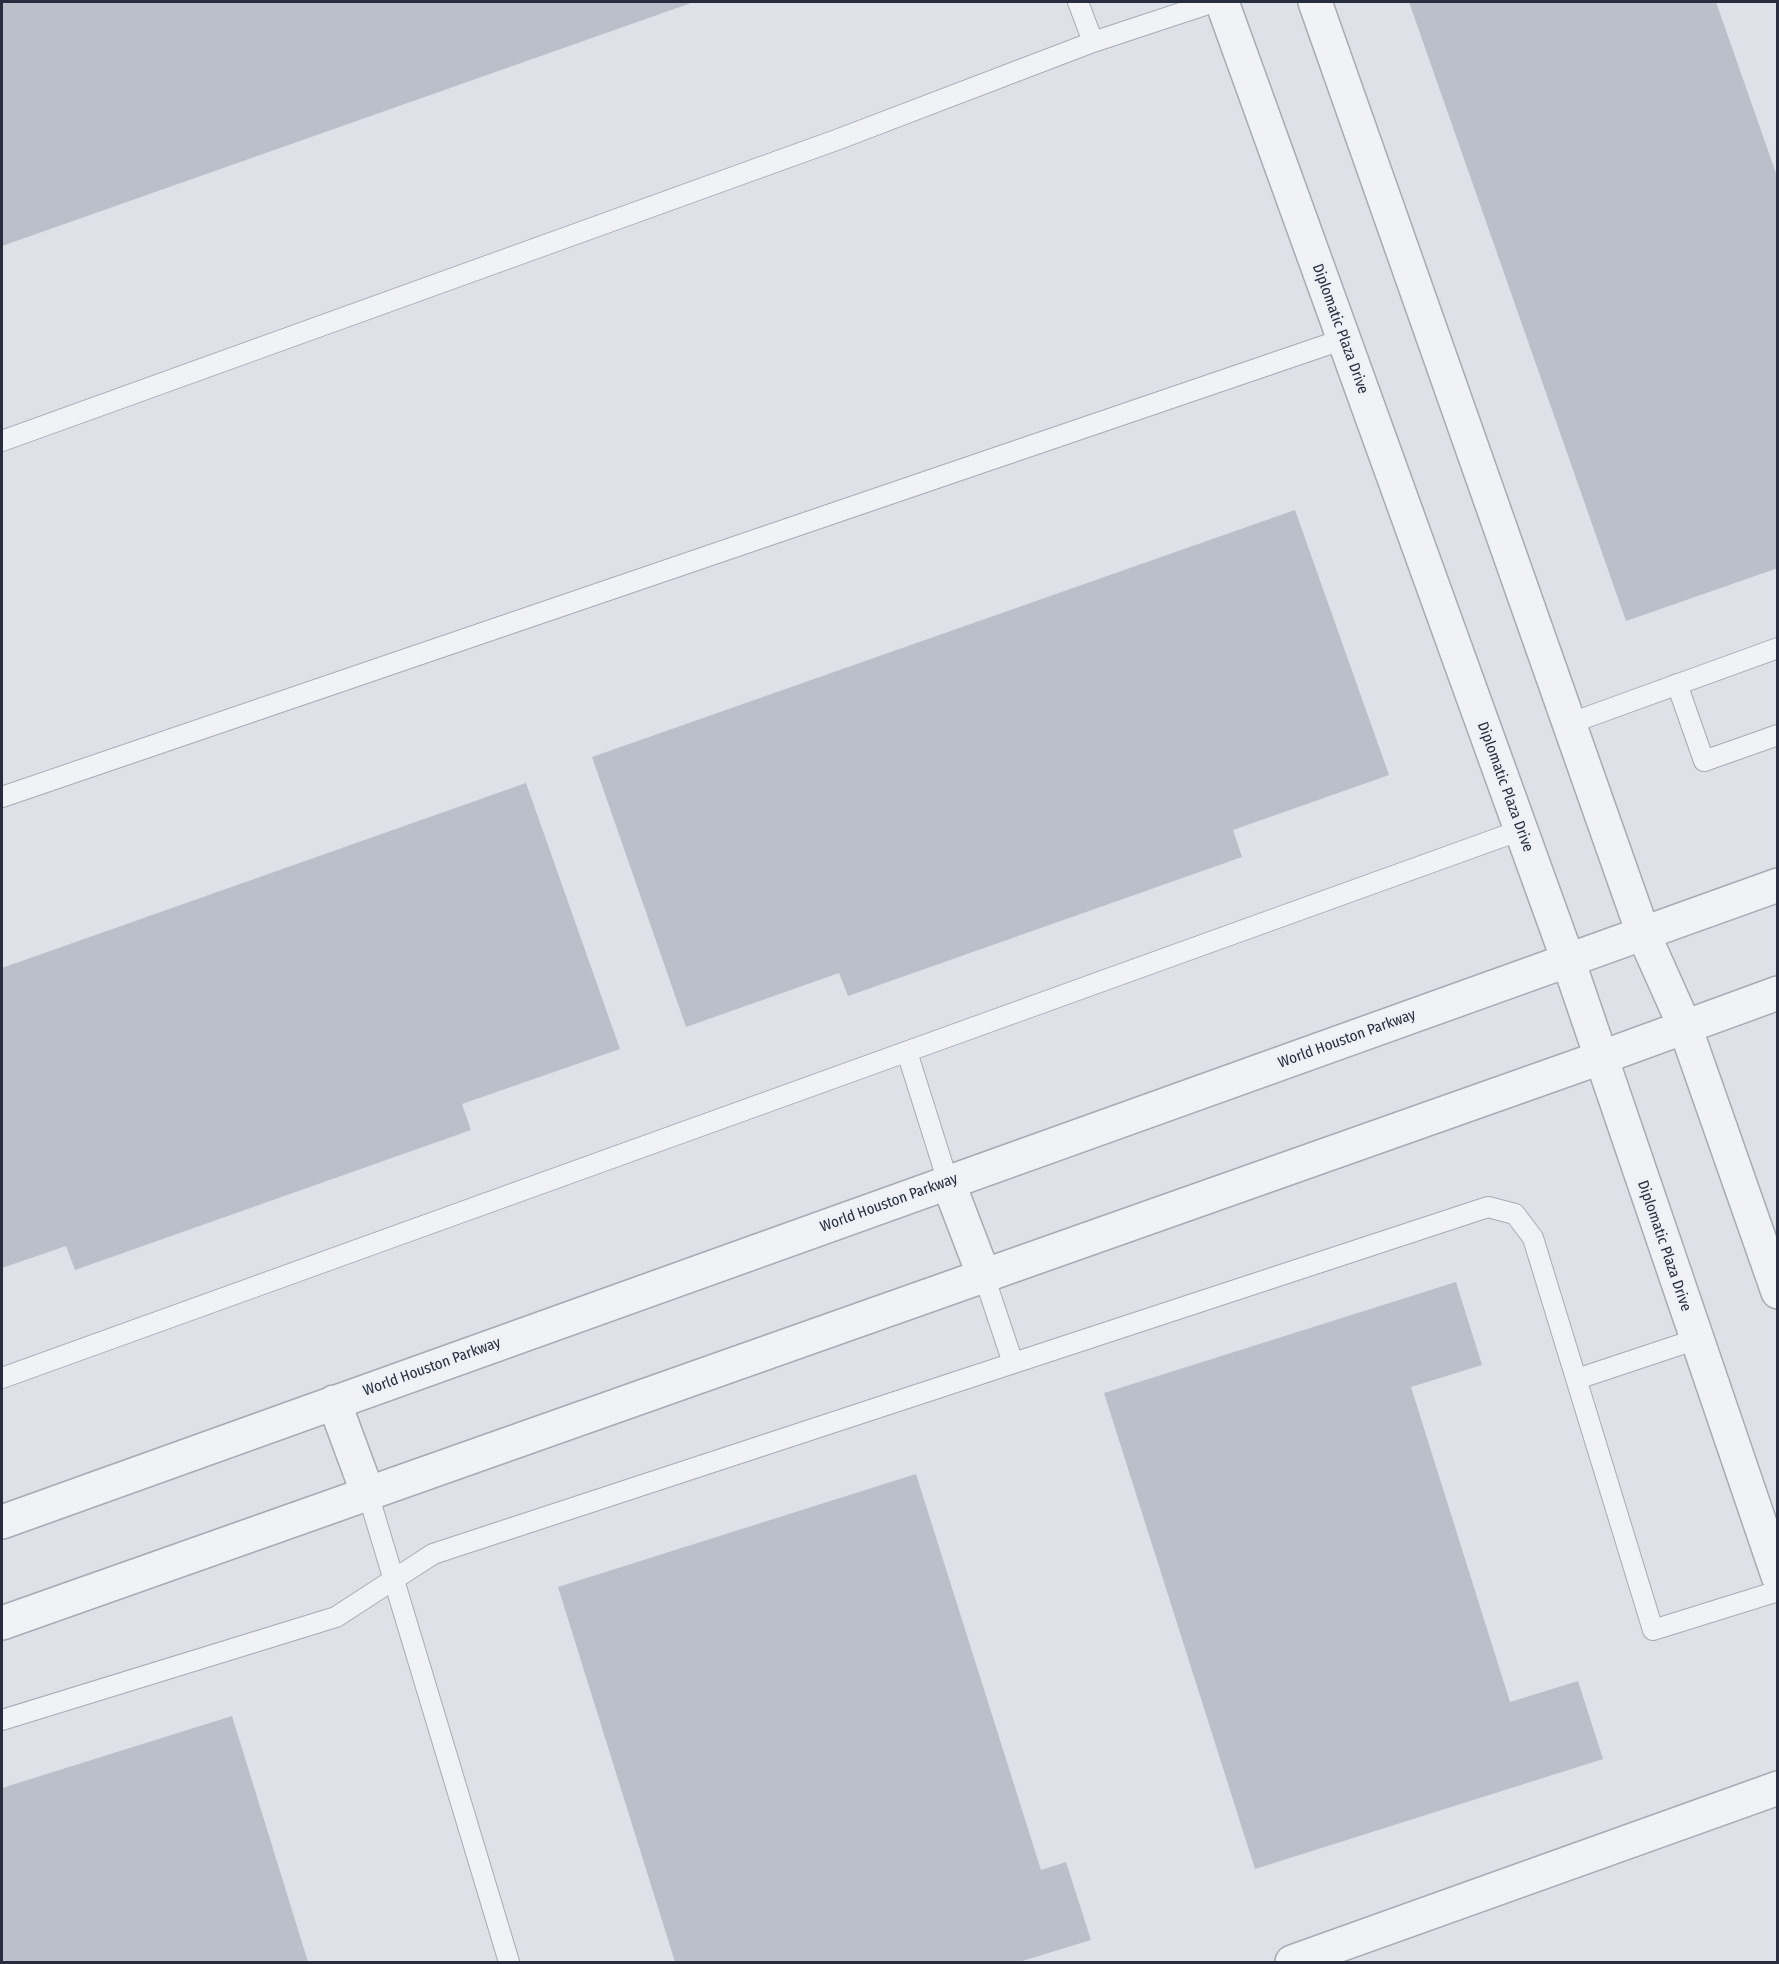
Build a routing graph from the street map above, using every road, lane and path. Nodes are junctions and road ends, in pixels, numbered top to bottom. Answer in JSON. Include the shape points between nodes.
{"nodes":[{"id":1,"x":1078,"y":2,"type":"edge"},
{"id":2,"x":1214,"y":2,"type":"edge"},
{"id":3,"x":1222,"y":2,"type":"edge"},
{"id":4,"x":1315,"y":2,"type":"edge"},
{"id":5,"x":1093,"y":42,"type":"junction"},
{"id":6,"x":1344,"y":339,"type":"junction"},
{"id":7,"x":2,"y":441,"type":"edge"},
{"id":8,"x":1778,"y":648,"type":"edge"},
{"id":9,"x":1677,"y":684,"type":"junction"},
{"id":10,"x":1571,"y":723,"type":"junction"},
{"id":11,"x":1778,"y":735,"type":"edge"},
{"id":12,"x":2,"y":797,"type":"edge"},
{"id":13,"x":1521,"y":830,"type":"junction"},
{"id":14,"x":1778,"y":885,"type":"edge"},
{"id":15,"x":1643,"y":933,"type":"junction"},
{"id":16,"x":1568,"y":960,"type":"junction"},
{"id":17,"x":1778,"y":993,"type":"edge"},
{"id":18,"x":1685,"y":1027,"type":"junction"},
{"id":19,"x":907,"y":1052,"type":"junction"},
{"id":20,"x":1600,"y":1058,"type":"junction"},
{"id":21,"x":948,"y":1182,"type":"junction"},
{"id":22,"x":984,"y":1276,"type":"junction"},
{"id":23,"x":1778,"y":1292,"type":"edge"},
{"id":24,"x":1697,"y":1339,"type":"junction"},
{"id":25,"x":1013,"y":1363,"type":"junction"},
{"id":26,"x":2,"y":1378,"type":"edge"},
{"id":27,"x":1576,"y":1379,"type":"junction"},
{"id":28,"x":334,"y":1402,"type":"junction"},
{"id":29,"x":368,"y":1494,"type":"junction"},
{"id":30,"x":2,"y":1522,"type":"edge"},
{"id":31,"x":1778,"y":1576,"type":"edge"},
{"id":32,"x":394,"y":1580,"type":"junction"},
{"id":33,"x":1778,"y":1591,"type":"edge"},
{"id":34,"x":2,"y":1623,"type":"edge"},
{"id":35,"x":2,"y":1720,"type":"edge"},
{"id":36,"x":1778,"y":1788,"type":"edge"},
{"id":37,"x":509,"y":1962,"type":"edge"},
{"id":38,"x":1292,"y":1962,"type":"edge"}],
"edges":[{"from":1,"to":5,"type":"lane"},
{"from":2,"to":5,"type":"lane"},
{"from":3,"to":6,"type":"street","name":"Diplomatic Plaza Drive"},
{"from":4,"to":10,"type":"street"},
{"from":5,"to":7,"type":"lane","via":[[839,139]]},
{"from":6,"to":12,"type":"lane"},
{"from":6,"to":13,"type":"street","name":"Diplomatic Plaza Drive"},
{"from":8,"to":9,"type":"lane"},
{"from":9,"to":10,"type":"lane"},
{"from":9,"to":11,"type":"lane","via":[[1704,761]]},
{"from":10,"to":15,"type":"street"},
{"from":13,"to":16,"type":"street","name":"Diplomatic Plaza Drive"},
{"from":13,"to":19,"type":"lane"},
{"from":14,"to":15,"type":"street","name":"World Houston Parkway"},
{"from":15,"to":16,"type":"street","name":"World Houston Parkway"},
{"from":15,"to":18,"type":"street"},
{"from":16,"to":20,"type":"street","name":"Diplomatic Plaza Drive"},
{"from":16,"to":21,"type":"street","name":"World Houston Parkway"},
{"from":17,"to":18,"type":"street"},
{"from":18,"to":20,"type":"street"},
{"from":18,"to":23,"type":"street"},
{"from":19,"to":21,"type":"lane"},
{"from":19,"to":26,"type":"lane"},
{"from":20,"to":22,"type":"street"},
{"from":20,"to":24,"type":"street","name":"Diplomatic Plaza Drive"},
{"from":21,"to":22,"type":"street"},
{"from":21,"to":28,"type":"street","name":"World Houston Parkway"},
{"from":22,"to":25,"type":"lane"},
{"from":22,"to":29,"type":"street"},
{"from":24,"to":27,"type":"lane"},
{"from":24,"to":31,"type":"street","name":"Diplomatic Plaza Drive"},
{"from":25,"to":27,"type":"lane","via":[[1488,1208],[1515,1214],[1533,1238]]},
{"from":25,"to":32,"type":"lane","via":[[433,1554]]},
{"from":27,"to":33,"type":"lane","via":[[1653,1630]]},
{"from":28,"to":29,"type":"street"},
{"from":28,"to":30,"type":"street","name":"World Houston Parkway"},
{"from":29,"to":32,"type":"lane"},
{"from":29,"to":34,"type":"street"},
{"from":32,"to":35,"type":"lane","via":[[336,1617]]},
{"from":32,"to":37,"type":"lane"},
{"from":36,"to":38,"type":"street"}]}
